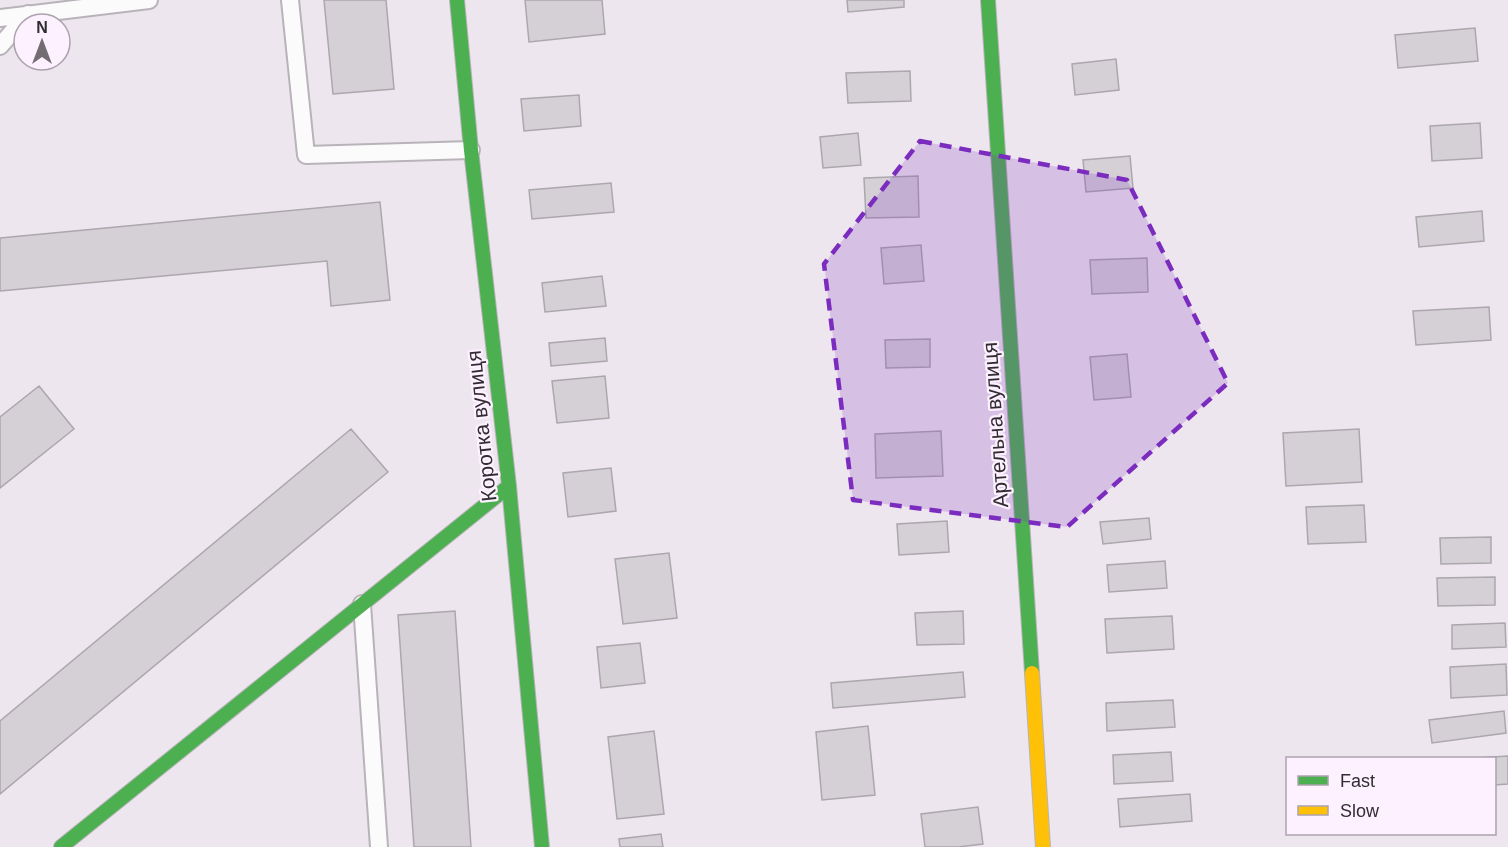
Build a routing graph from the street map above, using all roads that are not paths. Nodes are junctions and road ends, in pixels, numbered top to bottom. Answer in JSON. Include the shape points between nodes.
{"nodes":[{"id":1,"x":149,"y":0,"type":"edge"},
{"id":2,"x":290,"y":0,"type":"edge"},
{"id":3,"x":457,"y":0,"type":"edge"},
{"id":4,"x":988,"y":0,"type":"edge"},
{"id":5,"x":45,"y":12,"type":"edge"},
{"id":6,"x":12,"y":32,"type":"edge"},
{"id":7,"x":0,"y":46,"type":"edge"},
{"id":8,"x":471,"y":150,"type":"junction"},
{"id":9,"x":509,"y":486,"type":"junction"},
{"id":10,"x":362,"y":604,"type":"junction"},
{"id":11,"x":61,"y":847,"type":"edge"},
{"id":12,"x":379,"y":847,"type":"edge"},
{"id":13,"x":542,"y":847,"type":"edge"},
{"id":14,"x":1043,"y":847,"type":"edge"}],
"edges":[{"from":1,"to":5,"type":"lane"},
{"from":2,"to":8,"type":"lane","via":[[306,155]]},
{"from":3,"to":8,"type":"street","name":"Коротка вулиця"},
{"from":4,"to":14,"type":"street","name":"Артельна вулиця"},
{"from":6,"to":7,"type":"lane"},
{"from":8,"to":9,"type":"street","name":"Коротка вулиця"},
{"from":9,"to":10,"type":"street"},
{"from":9,"to":13,"type":"street","name":"Коротка вулиця"},
{"from":10,"to":11,"type":"street"},
{"from":10,"to":12,"type":"lane"}]}
